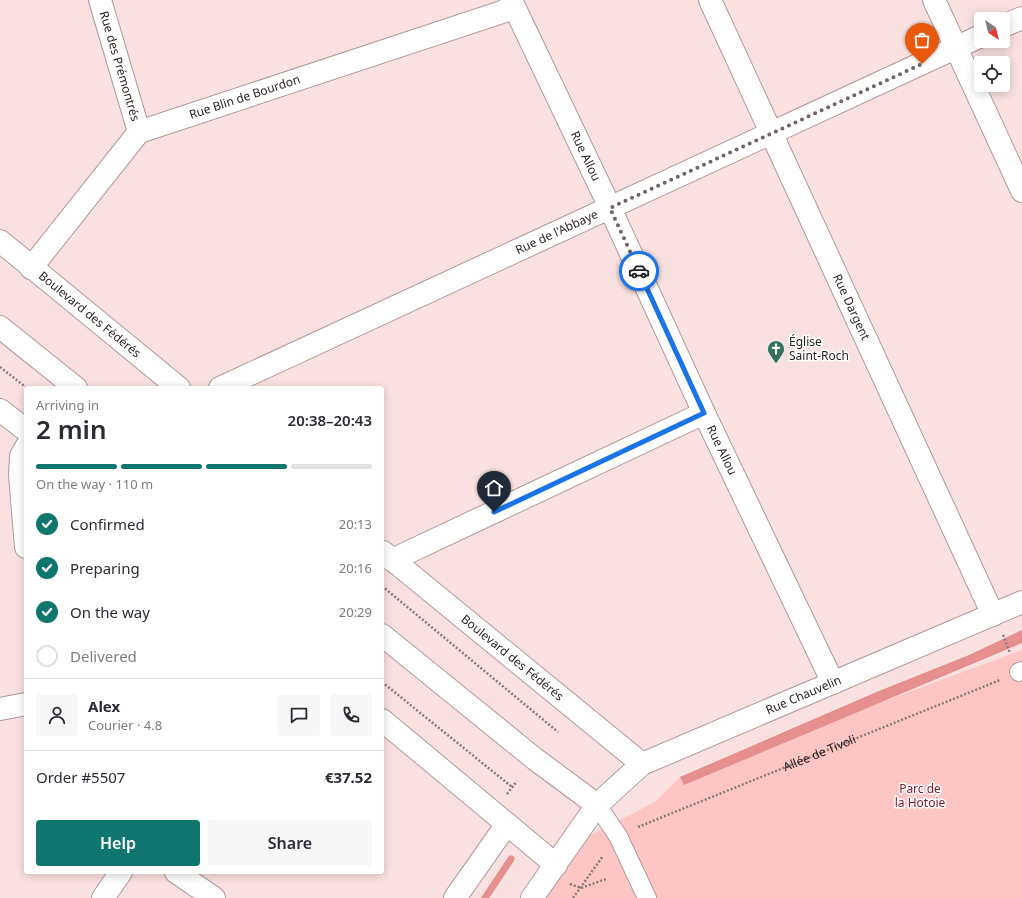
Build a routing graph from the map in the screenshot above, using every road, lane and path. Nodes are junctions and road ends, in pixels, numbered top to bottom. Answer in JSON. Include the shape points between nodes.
{"nodes":[{"id":1,"x":100,"y":0,"type":"edge"},
{"id":2,"x":710,"y":0,"type":"edge"},
{"id":3,"x":934,"y":0,"type":"edge"},
{"id":4,"x":512,"y":4,"type":"edge"},
{"id":5,"x":1022,"y":18,"type":"edge"},
{"id":6,"x":1010,"y":23,"type":"edge"},
{"id":7,"x":974,"y":39,"type":"edge"},
{"id":8,"x":956,"y":48,"type":"junction"},
{"id":9,"x":139,"y":132,"type":"junction"},
{"id":10,"x":772,"y":133,"type":"junction"},
{"id":11,"x":1022,"y":191,"type":"edge"},
{"id":12,"x":610,"y":208,"type":"junction"},
{"id":13,"x":0,"y":241,"type":"edge"},
{"id":14,"x":32,"y":268,"type":"junction"},
{"id":15,"x":0,"y":327,"type":"edge"},
{"id":16,"x":0,"y":368,"type":"edge"},
{"id":17,"x":24,"y":386,"type":"edge"},
{"id":18,"x":74,"y":386,"type":"edge"},
{"id":19,"x":177,"y":386,"type":"edge"},
{"id":20,"x":224,"y":386,"type":"edge"},
{"id":21,"x":0,"y":410,"type":"edge"},
{"id":22,"x":704,"y":413,"type":"junction"},
{"id":23,"x":24,"y":428,"type":"edge"},
{"id":24,"x":24,"y":451,"type":"edge"},
{"id":25,"x":24,"y":523,"type":"edge"},
{"id":26,"x":387,"y":556,"type":"edge"},
{"id":27,"x":384,"y":588,"type":"edge"},
{"id":28,"x":1022,"y":602,"type":"edge"},
{"id":29,"x":998,"y":624,"type":"junction"},
{"id":30,"x":384,"y":637,"type":"edge"},
{"id":31,"x":1008,"y":648,"type":"dead end"},
{"id":32,"x":1020,"y":671,"type":"edge"},
{"id":33,"x":834,"y":682,"type":"junction"},
{"id":34,"x":384,"y":684,"type":"edge"},
{"id":35,"x":24,"y":704,"type":"edge"},
{"id":36,"x":0,"y":709,"type":"edge"},
{"id":37,"x":384,"y":722,"type":"edge"},
{"id":38,"x":558,"y":732,"type":"dead end"},
{"id":39,"x":642,"y":764,"type":"junction"},
{"id":40,"x":512,"y":787,"type":"dead end"},
{"id":41,"x":597,"y":805,"type":"junction"},
{"id":42,"x":506,"y":824,"type":"junction"},
{"id":43,"x":618,"y":836,"type":"junction"},
{"id":44,"x":560,"y":873,"type":"junction"},
{"id":45,"x":120,"y":874,"type":"edge"},
{"id":46,"x":179,"y":874,"type":"edge"},
{"id":47,"x":606,"y":879,"type":"dead end"},
{"id":48,"x":581,"y":888,"type":"junction"},
{"id":49,"x":103,"y":898,"type":"edge"},
{"id":50,"x":214,"y":898,"type":"edge"},
{"id":51,"x":455,"y":898,"type":"edge"},
{"id":52,"x":532,"y":898,"type":"edge"},
{"id":53,"x":573,"y":898,"type":"edge"},
{"id":54,"x":647,"y":898,"type":"edge"}],
"edges":[{"from":1,"to":9,"type":"street","name":"Rue des Prémontrés"},
{"from":2,"to":10,"type":"street","name":"Rue Dargent"},
{"from":3,"to":8,"type":"street"},
{"from":4,"to":9,"type":"street","name":"Rue Blin de Bourdon"},
{"from":4,"to":12,"type":"street","name":"Rue Allou"},
{"from":5,"to":6,"type":"street"},
{"from":7,"to":8,"type":"street","name":"Rue de l'Abbaye"},
{"from":8,"to":10,"type":"street","name":"Rue de l'Abbaye"},
{"from":8,"to":11,"type":"street"},
{"from":9,"to":14,"type":"street"},
{"from":10,"to":12,"type":"street","name":"Rue de l'Abbaye"},
{"from":10,"to":29,"type":"street","name":"Rue Dargent"},
{"from":12,"to":20,"type":"street","name":"Rue de l'Abbaye"},
{"from":12,"to":22,"type":"street","name":"Rue Allou"},
{"from":13,"to":14,"type":"street","name":"Boulevard des Fédérés"},
{"from":14,"to":19,"type":"street","name":"Boulevard des Fédérés"},
{"from":15,"to":18,"type":"street"},
{"from":16,"to":17,"type":"path"},
{"from":21,"to":23,"type":"street"},
{"from":22,"to":26,"type":"street"},
{"from":22,"to":33,"type":"street","name":"Rue Allou"},
{"from":24,"to":25,"type":"street","via":[[21,456],[20,475]]},
{"from":26,"to":39,"type":"street","name":"Boulevard des Fédérés"},
{"from":27,"to":38,"type":"path"},
{"from":28,"to":29,"type":"street","name":"Rue Chauvelin"},
{"from":29,"to":31,"type":"path"},
{"from":29,"to":33,"type":"street","name":"Rue Chauvelin"},
{"from":30,"to":41,"type":"street","via":[[535,759]]},
{"from":32,"to":43,"type":"path","name":"Allée de Tivoli"},
{"from":33,"to":39,"type":"street","name":"Rue Chauvelin"},
{"from":34,"to":40,"type":"path"},
{"from":35,"to":36,"type":"street"},
{"from":37,"to":42,"type":"street"},
{"from":39,"to":41,"type":"street","name":"Rue Chauvelin"},
{"from":41,"to":43,"type":"street"},
{"from":41,"to":44,"type":"street","name":"Rue Chauvelin"},
{"from":42,"to":44,"type":"street"},
{"from":42,"to":51,"type":"street"},
{"from":43,"to":48,"type":"path"},
{"from":43,"to":54,"type":"street"},
{"from":44,"to":48,"type":"path"},
{"from":44,"to":52,"type":"street","name":"Rue Chauvelin"},
{"from":45,"to":49,"type":"street"},
{"from":46,"to":50,"type":"street"},
{"from":47,"to":48,"type":"path"},
{"from":48,"to":53,"type":"path"}]}
